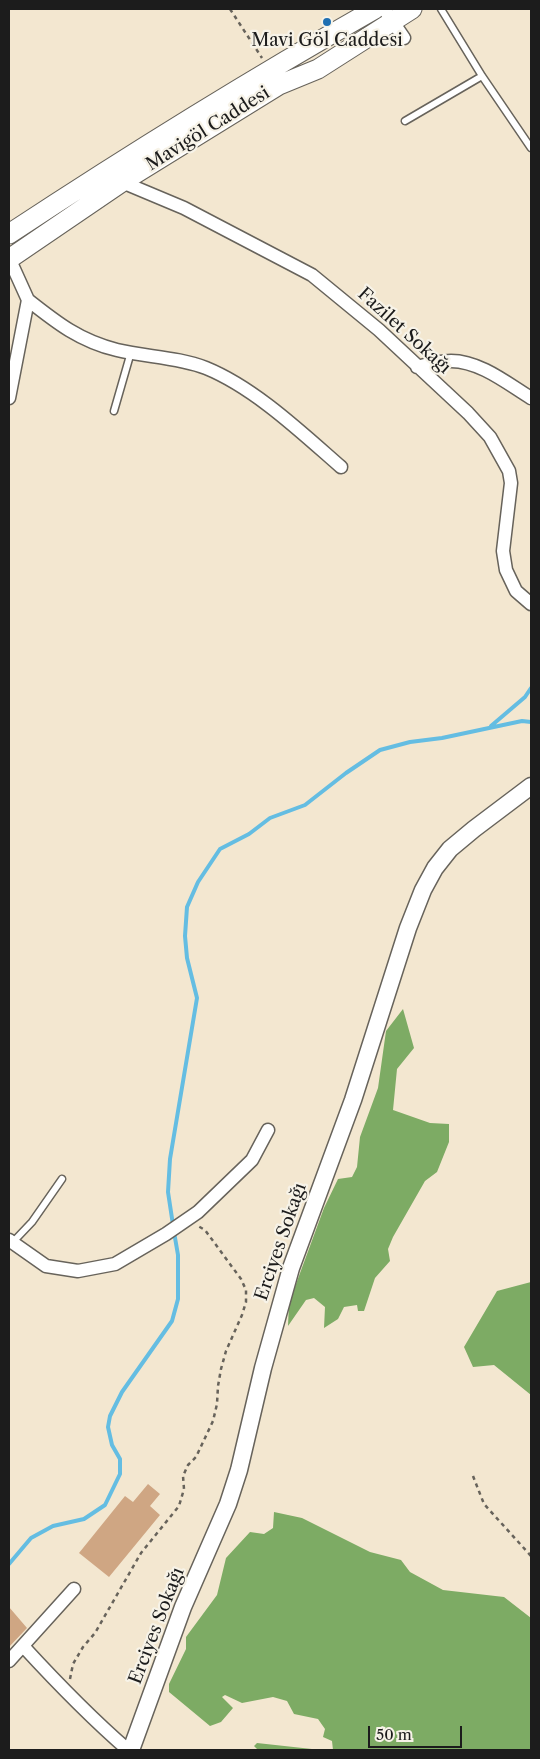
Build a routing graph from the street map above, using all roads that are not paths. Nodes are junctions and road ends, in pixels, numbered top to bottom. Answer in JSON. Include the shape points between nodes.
{"nodes":[{"id":1,"x":375,"y":9,"type":"edge"},
{"id":2,"x":412,"y":9,"type":"edge"},
{"id":3,"x":441,"y":9,"type":"edge"},
{"id":4,"x":389,"y":15,"type":"edge"},
{"id":5,"x":404,"y":38,"type":"dead end"},
{"id":6,"x":482,"y":76,"type":"junction"},
{"id":7,"x":404,"y":121,"type":"dead end"},
{"id":8,"x":531,"y":148,"type":"edge"},
{"id":9,"x":122,"y":182,"type":"junction"},
{"id":10,"x":9,"y":234,"type":"edge"},
{"id":11,"x":9,"y":258,"type":"edge"},
{"id":12,"x":28,"y":300,"type":"junction"},
{"id":13,"x":131,"y":352,"type":"junction"},
{"id":14,"x":417,"y":367,"type":"junction"},
{"id":15,"x":9,"y":398,"type":"edge"},
{"id":16,"x":531,"y":398,"type":"edge"},
{"id":17,"x":114,"y":411,"type":"dead end"},
{"id":18,"x":341,"y":467,"type":"dead end"},
{"id":19,"x":531,"y":604,"type":"edge"},
{"id":20,"x":531,"y":786,"type":"edge"},
{"id":21,"x":268,"y":1130,"type":"dead end"},
{"id":22,"x":62,"y":1179,"type":"dead end"},
{"id":23,"x":11,"y":1241,"type":"edge"},
{"id":24,"x":74,"y":1589,"type":"dead end"},
{"id":25,"x":23,"y":1646,"type":"junction"},
{"id":26,"x":9,"y":1661,"type":"edge"},
{"id":27,"x":129,"y":1750,"type":"edge"}],
"edges":[{"from":1,"to":10,"type":"main road","name":"Mavigöl Caddesi","via":[[269,69],[111,166]]},
{"from":2,"to":4,"type":"main road","name":"Mavigöl Caddesi"},
{"from":3,"to":6,"type":"lane"},
{"from":4,"to":5,"type":"street"},
{"from":4,"to":9,"type":"main road","name":"Mavigöl Caddesi","via":[[318,69],[279,85]]},
{"from":6,"to":7,"type":"lane"},
{"from":6,"to":8,"type":"lane"},
{"from":9,"to":11,"type":"main road","name":"Mavigöl Caddesi"},
{"from":9,"to":14,"type":"street","name":"Fazilet Sokağı","via":[[184,208],[312,275],[379,330]]},
{"from":11,"to":12,"type":"street"},
{"from":12,"to":13,"type":"street","via":[[63,328],[83,339]]},
{"from":12,"to":15,"type":"street"},
{"from":13,"to":17,"type":"lane"},
{"from":13,"to":18,"type":"street","via":[[186,362],[224,376],[250,392]]},
{"from":14,"to":16,"type":"street","via":[[453,361],[471,365],[491,373]]},
{"from":14,"to":19,"type":"street","name":"Fazilet Sokağı","via":[[490,437],[509,471],[511,483],[503,551],[506,570],[516,591]]},
{"from":20,"to":27,"type":"street","name":"Erciyes Sokağı","via":[[450,849],[423,890],[353,1100],[291,1268],[228,1504],[183,1607]]},
{"from":21,"to":23,"type":"street","via":[[252,1160],[198,1212],[115,1264],[78,1271],[46,1266]]},
{"from":22,"to":23,"type":"lane","via":[[32,1222]]},
{"from":24,"to":25,"type":"street"},
{"from":25,"to":26,"type":"street"},
{"from":25,"to":27,"type":"street","via":[[99,1725]]}]}
